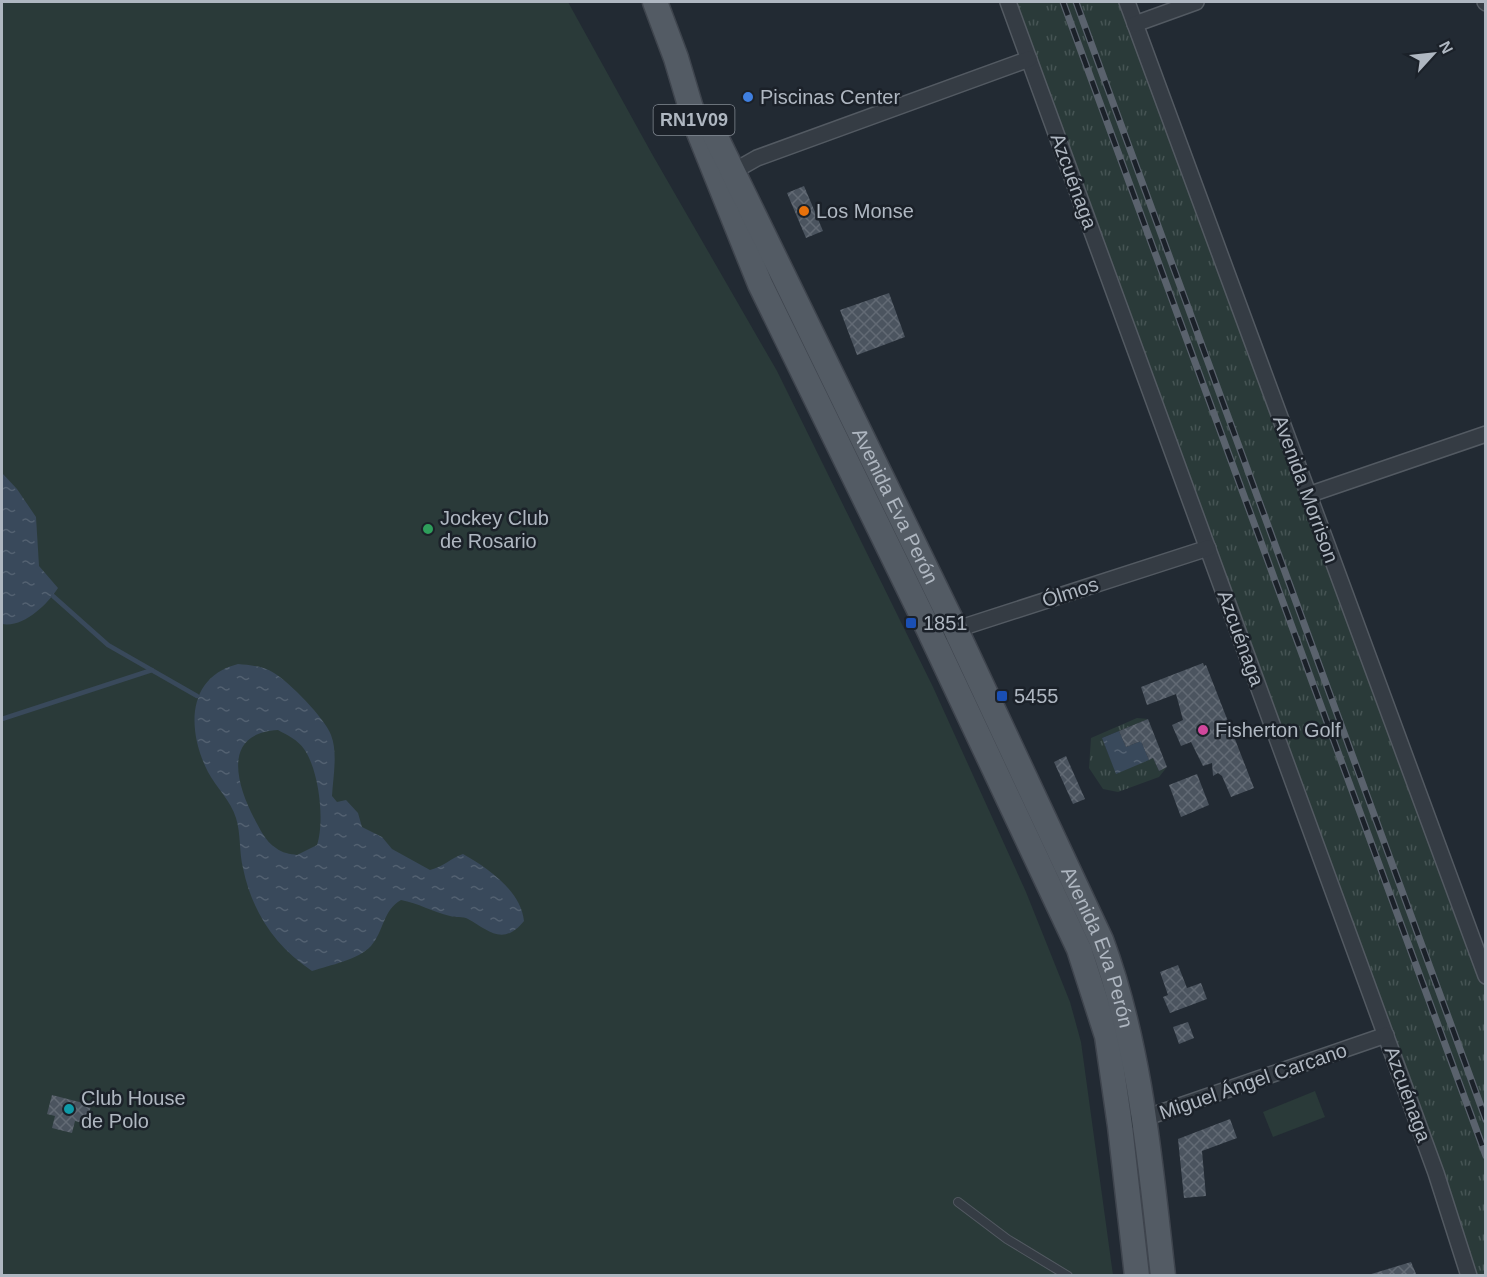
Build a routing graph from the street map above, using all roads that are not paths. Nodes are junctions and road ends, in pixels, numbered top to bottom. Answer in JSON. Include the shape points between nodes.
{"nodes":[{"id":1,"x":655,"y":2,"type":"edge"},
{"id":2,"x":1008,"y":2,"type":"edge"},
{"id":3,"x":1127,"y":2,"type":"edge"},
{"id":4,"x":1196,"y":2,"type":"edge"},
{"id":5,"x":1135,"y":24,"type":"junction"},
{"id":6,"x":1029,"y":59,"type":"junction"},
{"id":7,"x":725,"y":176,"type":"junction"},
{"id":8,"x":1485,"y":435,"type":"edge"},
{"id":9,"x":1308,"y":495,"type":"junction"},
{"id":10,"x":1208,"y":548,"type":"junction"},
{"id":11,"x":955,"y":628,"type":"junction"},
{"id":12,"x":933,"y":639,"type":"junction"},
{"id":13,"x":1485,"y":976,"type":"edge"},
{"id":14,"x":1386,"y":1035,"type":"junction"},
{"id":15,"x":1144,"y":1118,"type":"junction"},
{"id":16,"x":1120,"y":1126,"type":"junction"},
{"id":17,"x":958,"y":1202,"type":"dead end"},
{"id":18,"x":1068,"y":1275,"type":"edge"},
{"id":19,"x":1137,"y":1275,"type":"edge"},
{"id":20,"x":1163,"y":1275,"type":"edge"},
{"id":21,"x":1469,"y":1275,"type":"edge"}],
"edges":[{"from":1,"to":7,"type":"main road","name":"Avenida Eva Perón","number":"RN1V09"},
{"from":2,"to":6,"type":"street","name":"Azcuénaga"},
{"from":3,"to":5,"type":"street","name":"Avenida Morrison"},
{"from":4,"to":5,"type":"street"},
{"from":5,"to":9,"type":"street","name":"Avenida Morrison"},
{"from":6,"to":7,"type":"street","via":[[757,158]]},
{"from":6,"to":10,"type":"street","name":"Azcuénaga"},
{"from":7,"to":11,"type":"main road","name":"Avenida Eva Perón","number":"RN1V09"},
{"from":7,"to":12,"type":"main road","name":"Avenida Eva Perón","number":"RN1V09","via":[[760,284]]},
{"from":8,"to":9,"type":"street"},
{"from":9,"to":13,"type":"street","name":"Avenida Morrison"},
{"from":10,"to":11,"type":"street","name":"Ólmos"},
{"from":10,"to":14,"type":"street","name":"Azcuénaga"},
{"from":11,"to":12,"type":"street","name":"Ólmos"},
{"from":11,"to":15,"type":"main road","name":"Avenida Eva Perón","number":"RN1V09","via":[[1101,940],[1130,1034]]},
{"from":12,"to":16,"type":"main road","name":"Avenida Eva Perón","number":"RN1V09","via":[[1079,948],[1107,1036]]},
{"from":14,"to":15,"type":"street","name":"Miguel Ángel Carcano"},
{"from":14,"to":21,"type":"street","name":"Azcuénaga"},
{"from":15,"to":16,"type":"street","name":"Miguel Ángel Carcano"},
{"from":15,"to":20,"type":"main road","name":"Avenida Eva Perón","number":"RN1V09"},
{"from":16,"to":19,"type":"main road","name":"Avenida Eva Perón","number":"RN1V09"},
{"from":17,"to":18,"type":"lane","via":[[1007,1239]]}]}
